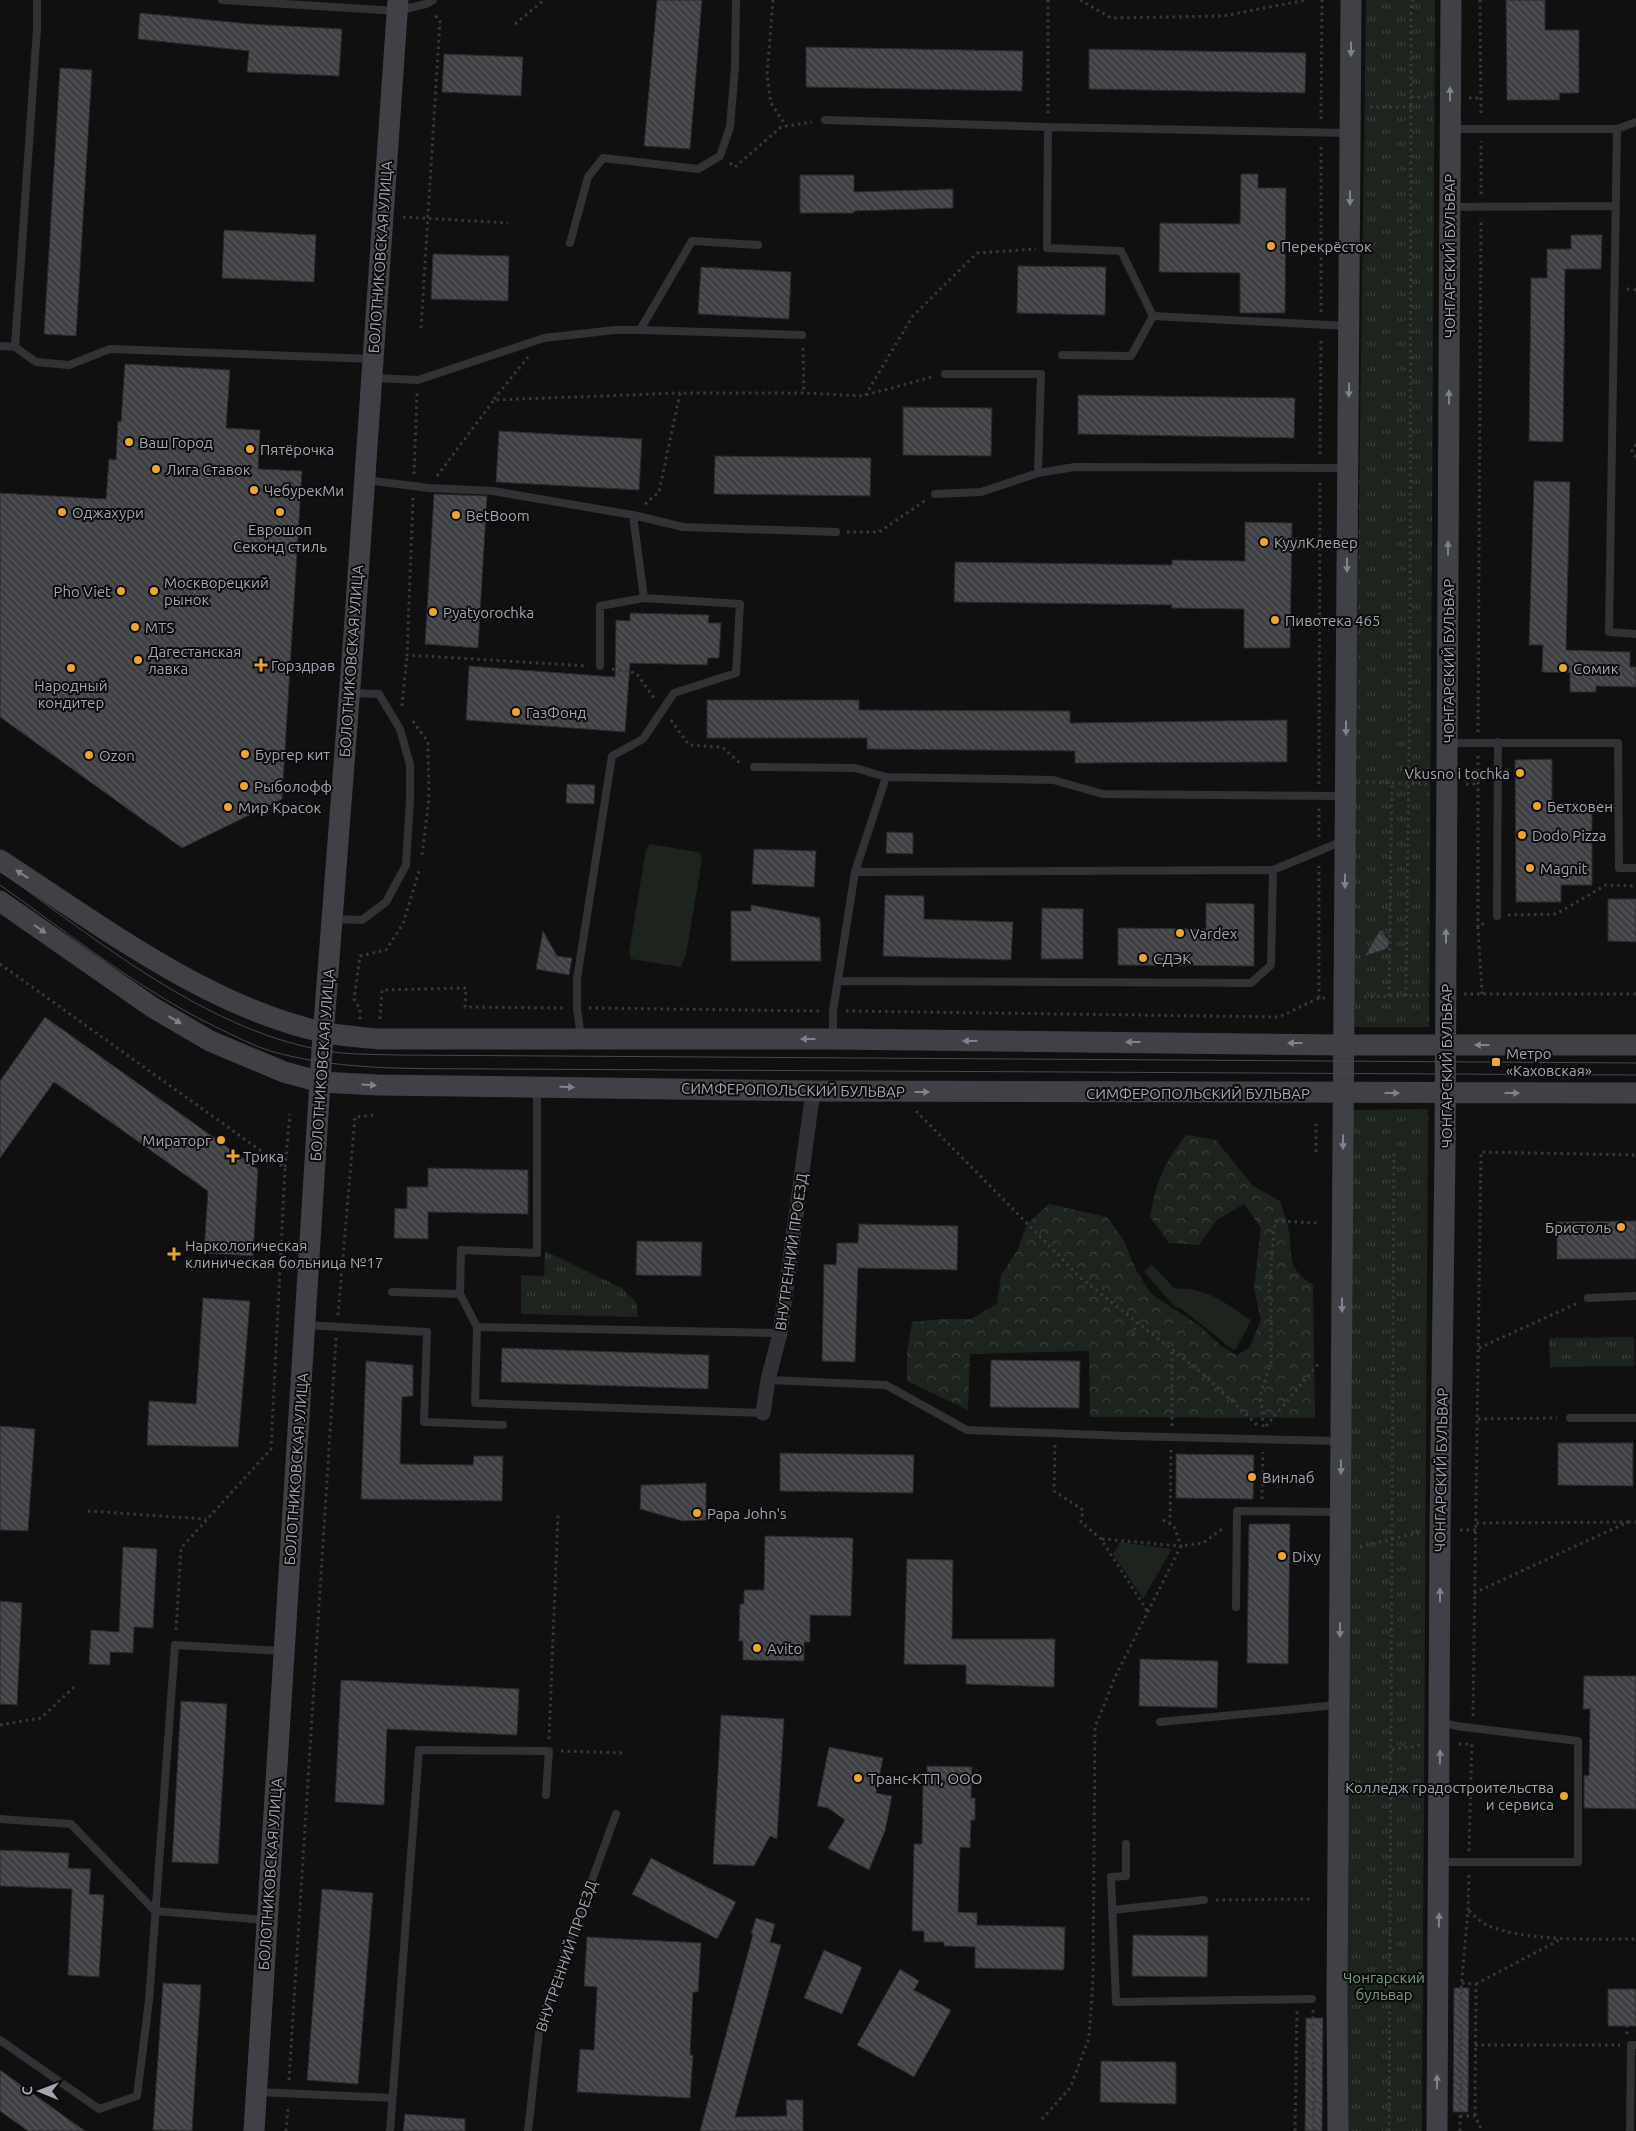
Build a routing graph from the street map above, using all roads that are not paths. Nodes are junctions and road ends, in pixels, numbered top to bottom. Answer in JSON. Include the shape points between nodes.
{"nodes":[{"id":1,"x":37,"y":0,"type":"edge"},
{"id":2,"x":222,"y":0,"type":"edge"},
{"id":3,"x":736,"y":0,"type":"edge"},
{"id":4,"x":1351,"y":0,"type":"edge"},
{"id":5,"x":1451,"y":0,"type":"edge"},
{"id":6,"x":430,"y":2,"type":"edge"},
{"id":7,"x":397,"y":5,"type":"edge"},
{"id":8,"x":825,"y":120,"type":"road end"},
{"id":9,"x":1636,"y":122,"type":"edge"},
{"id":10,"x":1048,"y":127,"type":"junction"},
{"id":11,"x":1450,"y":129,"type":"junction"},
{"id":12,"x":1617,"y":129,"type":"junction"},
{"id":13,"x":1350,"y":133,"type":"junction"},
{"id":14,"x":1616,"y":206,"type":"junction"},
{"id":15,"x":1449,"y":207,"type":"junction"},
{"id":16,"x":570,"y":244,"type":"dead end"},
{"id":17,"x":758,"y":245,"type":"dead end"},
{"id":18,"x":1153,"y":316,"type":"junction"},
{"id":19,"x":1349,"y":326,"type":"junction"},
{"id":20,"x":640,"y":330,"type":"junction"},
{"id":21,"x":802,"y":335,"type":"road end"},
{"id":22,"x":0,"y":346,"type":"edge"},
{"id":23,"x":15,"y":347,"type":"junction"},
{"id":24,"x":1062,"y":356,"type":"dead end"},
{"id":25,"x":373,"y":369,"type":"junction"},
{"id":26,"x":945,"y":374,"type":"road end"},
{"id":27,"x":1348,"y":468,"type":"junction"},
{"id":28,"x":1038,"y":473,"type":"junction"},
{"id":29,"x":364,"y":479,"type":"junction"},
{"id":30,"x":935,"y":494,"type":"road end"},
{"id":31,"x":633,"y":515,"type":"junction"},
{"id":32,"x":836,"y":532,"type":"road end"},
{"id":33,"x":644,"y":598,"type":"junction"},
{"id":34,"x":1636,"y":634,"type":"edge"},
{"id":35,"x":600,"y":666,"type":"road end"},
{"id":36,"x":349,"y":692,"type":"junction"},
{"id":37,"x":1498,"y":742,"type":"junction"},
{"id":38,"x":1447,"y":743,"type":"junction"},
{"id":39,"x":754,"y":767,"type":"dead end"},
{"id":40,"x":886,"y":777,"type":"junction"},
{"id":41,"x":1346,"y":788,"type":"junction"},
{"id":42,"x":1345,"y":840,"type":"junction"},
{"id":43,"x":0,"y":860,"type":"edge"},
{"id":44,"x":1636,"y":868,"type":"edge"},
{"id":45,"x":1273,"y":870,"type":"junction"},
{"id":46,"x":855,"y":872,"type":"junction"},
{"id":47,"x":0,"y":901,"type":"edge"},
{"id":48,"x":1497,"y":916,"type":"road end"},
{"id":49,"x":332,"y":919,"type":"junction"},
{"id":50,"x":838,"y":980,"type":"junction"},
{"id":51,"x":324,"y":1033,"type":"junction"},
{"id":52,"x":833,"y":1039,"type":"junction"},
{"id":53,"x":581,"y":1040,"type":"junction"},
{"id":54,"x":1636,"y":1044,"type":"edge"},
{"id":55,"x":1344,"y":1045,"type":"junction"},
{"id":56,"x":1446,"y":1045,"type":"junction"},
{"id":57,"x":321,"y":1082,"type":"junction"},
{"id":58,"x":537,"y":1087,"type":"junction"},
{"id":59,"x":813,"y":1091,"type":"junction"},
{"id":60,"x":1445,"y":1093,"type":"junction"},
{"id":61,"x":1636,"y":1093,"type":"edge"},
{"id":62,"x":1343,"y":1094,"type":"junction"},
{"id":63,"x":392,"y":1292,"type":"dead end"},
{"id":64,"x":460,"y":1294,"type":"junction"},
{"id":65,"x":1636,"y":1296,"type":"edge"},
{"id":66,"x":1588,"y":1298,"type":"road end"},
{"id":67,"x":305,"y":1324,"type":"junction"},
{"id":68,"x":477,"y":1327,"type":"junction"},
{"id":69,"x":780,"y":1333,"type":"junction"},
{"id":70,"x":768,"y":1380,"type":"junction"},
{"id":71,"x":764,"y":1413,"type":"joint"},
{"id":72,"x":1570,"y":1418,"type":"road end"},
{"id":73,"x":1636,"y":1418,"type":"edge"},
{"id":74,"x":503,"y":1425,"type":"dead end"},
{"id":75,"x":1341,"y":1440,"type":"junction"},
{"id":76,"x":1341,"y":1512,"type":"junction"},
{"id":77,"x":1236,"y":1607,"type":"dead end"},
{"id":78,"x":284,"y":1651,"type":"junction"},
{"id":79,"x":1339,"y":1705,"type":"junction"},
{"id":80,"x":1160,"y":1722,"type":"dead end"},
{"id":81,"x":1441,"y":1722,"type":"junction"},
{"id":82,"x":546,"y":1795,"type":"dead end"},
{"id":83,"x":616,"y":1814,"type":"dead end"},
{"id":84,"x":0,"y":1819,"type":"edge"},
{"id":85,"x":1126,"y":1844,"type":"dead end"},
{"id":86,"x":1439,"y":1862,"type":"junction"},
{"id":87,"x":1204,"y":1900,"type":"road end"},
{"id":88,"x":1112,"y":1910,"type":"junction"},
{"id":89,"x":155,"y":1911,"type":"junction"},
{"id":90,"x":267,"y":1920,"type":"junction"},
{"id":91,"x":1312,"y":1999,"type":"dead end"},
{"id":92,"x":0,"y":2040,"type":"edge"},
{"id":93,"x":1634,"y":2045,"type":"edge"},
{"id":94,"x":256,"y":2091,"type":"junction"},
{"id":95,"x":392,"y":2098,"type":"junction"},
{"id":96,"x":254,"y":2131,"type":"edge"},
{"id":97,"x":390,"y":2131,"type":"edge"},
{"id":98,"x":528,"y":2131,"type":"edge"},
{"id":99,"x":1338,"y":2131,"type":"edge"},
{"id":100,"x":1436,"y":2131,"type":"edge"},
{"id":101,"x":1630,"y":2131,"type":"edge"}],
"edges":[{"from":1,"to":23,"type":"lane"},
{"from":2,"to":7,"type":"lane"},
{"from":3,"to":16,"type":"lane","via":[[730,126],[720,156],[698,169],[602,158],[588,177]]},
{"from":4,"to":13,"type":"main road","one_way":true},
{"from":11,"to":5,"type":"main road","name":"ЧОНГАРСКИЙ БУЛЬВАР","one_way":true},
{"from":6,"to":7,"type":"lane"},
{"from":7,"to":25,"type":"main road","name":"БОЛОТНИКОВСКАЯ УЛИЦА"},
{"from":8,"to":10,"type":"lane"},
{"from":9,"to":12,"type":"lane"},
{"from":10,"to":13,"type":"lane"},
{"from":10,"to":18,"type":"lane","via":[[1047,248],[1121,251]]},
{"from":11,"to":12,"type":"lane"},
{"from":11,"to":15,"type":"main road","name":"ЧОНГАРСКИЙ БУЛЬВАР"},
{"from":12,"to":14,"type":"lane"},
{"from":13,"to":19,"type":"main road","one_way":true},
{"from":14,"to":15,"type":"lane"},
{"from":14,"to":34,"type":"lane","via":[[1609,632]]},
{"from":38,"to":15,"type":"main road","name":"ЧОНГАРСКИЙ БУЛЬВАР","one_way":true},
{"from":17,"to":20,"type":"lane","via":[[692,241]]},
{"from":18,"to":19,"type":"lane"},
{"from":18,"to":24,"type":"lane","via":[[1131,356]]},
{"from":19,"to":27,"type":"main road","one_way":true},
{"from":20,"to":21,"type":"lane"},
{"from":20,"to":25,"type":"lane","via":[[544,338],[418,380]]},
{"from":22,"to":23,"type":"lane"},
{"from":23,"to":25,"type":"lane","via":[[36,362],[69,365],[110,349]]},
{"from":25,"to":29,"type":"main road","name":"БОЛОТНИКОВСКАЯ УЛИЦА"},
{"from":26,"to":28,"type":"lane","via":[[1041,374]]},
{"from":27,"to":28,"type":"lane","via":[[1075,467]]},
{"from":27,"to":41,"type":"main road","one_way":true},
{"from":28,"to":30,"type":"lane","via":[[981,492]]},
{"from":29,"to":31,"type":"lane","via":[[429,488],[493,491]]},
{"from":29,"to":36,"type":"main road","name":"БОЛОТНИКОВСКАЯ УЛИЦА"},
{"from":31,"to":32,"type":"lane","via":[[683,527]]},
{"from":31,"to":33,"type":"lane"},
{"from":33,"to":35,"type":"lane","via":[[600,606]]},
{"from":33,"to":53,"type":"lane","via":[[740,604],[736,673],[674,693],[643,739],[612,756],[577,979]]},
{"from":36,"to":49,"type":"main road","name":"БОЛОТНИКОВСКАЯ УЛИЦА"},
{"from":36,"to":49,"type":"lane","via":[[379,694],[400,729],[410,764],[406,865],[386,902],[362,920]]},
{"from":37,"to":38,"type":"lane"},
{"from":37,"to":44,"type":"lane","via":[[1618,743],[1620,868]]},
{"from":37,"to":48,"type":"lane"},
{"from":56,"to":38,"type":"main road","name":"ЧОНГАРСКИЙ БУЛЬВАР","one_way":true},
{"from":39,"to":40,"type":"lane","via":[[855,768]]},
{"from":40,"to":41,"type":"lane","via":[[1053,780],[1104,794],[1319,796]]},
{"from":40,"to":46,"type":"lane"},
{"from":41,"to":42,"type":"main road"},
{"from":42,"to":45,"type":"lane"},
{"from":42,"to":55,"type":"main road","one_way":true},
{"from":51,"to":43,"type":"main road","one_way":true,"via":[[236,1002],[165,966]]},
{"from":45,"to":46,"type":"lane"},
{"from":45,"to":50,"type":"lane","via":[[1271,965],[1252,983]]},
{"from":46,"to":50,"type":"lane"},
{"from":47,"to":57,"type":"main road","name":"СИМФЕРОПОЛЬСКИЙ БУЛЬВАР","one_way":true,"via":[[145,1002],[210,1041],[284,1072]]},
{"from":49,"to":51,"type":"main road","name":"БОЛОТНИКОВСКАЯ УЛИЦА"},
{"from":50,"to":52,"type":"lane"},
{"from":51,"to":53,"type":"main road","via":[[379,1040]]},
{"from":51,"to":57,"type":"main road","name":"БОЛОТНИКОВСКАЯ УЛИЦА"},
{"from":52,"to":53,"type":"main road","one_way":true},
{"from":55,"to":52,"type":"main road","one_way":true},
{"from":54,"to":56,"type":"main road","one_way":true},
{"from":55,"to":56,"type":"main road"},
{"from":55,"to":62,"type":"main road"},
{"from":56,"to":60,"type":"main road","name":"ЧОНГАРСКИЙ БУЛЬВАР"},
{"from":57,"to":58,"type":"main road","name":"СИМФЕРОПОЛЬСКИЙ БУЛЬВАР","one_way":true,"via":[[378,1086]]},
{"from":57,"to":67,"type":"main road","name":"БОЛОТНИКОВСКАЯ УЛИЦА"},
{"from":58,"to":59,"type":"main road","name":"СИМФЕРОПОЛЬСКИЙ БУЛЬВАР","one_way":true},
{"from":58,"to":64,"type":"lane","via":[[537,1253],[462,1250]]},
{"from":59,"to":62,"type":"main road","name":"СИМФЕРОПОЛЬСКИЙ БУЛЬВАР","one_way":true},
{"from":59,"to":69,"type":"street","name":"ВНУТРЕННИЙ ПРОЕЗД"},
{"from":60,"to":61,"type":"main road","name":"СИМФЕРОПОЛЬСКИЙ БУЛЬВАР","one_way":true},
{"from":62,"to":60,"type":"main road","name":"СИМФЕРОПОЛЬСКИЙ БУЛЬВАР","one_way":true},
{"from":81,"to":60,"type":"main road","name":"ЧОНГАРСКИЙ БУЛЬВАР","one_way":true},
{"from":62,"to":75,"type":"main road","one_way":true},
{"from":63,"to":64,"type":"lane"},
{"from":64,"to":68,"type":"lane"},
{"from":65,"to":66,"type":"lane"},
{"from":67,"to":74,"type":"lane","via":[[427,1332],[424,1422]]},
{"from":67,"to":78,"type":"main road","name":"БОЛОТНИКОВСКАЯ УЛИЦА"},
{"from":68,"to":69,"type":"lane"},
{"from":68,"to":71,"type":"lane","via":[[475,1403]]},
{"from":69,"to":70,"type":"street","name":"ВНУТРЕННИЙ ПРОЕЗД"},
{"from":70,"to":71,"type":"street","name":"ВНУТРЕННИЙ ПРОЕЗД"},
{"from":70,"to":75,"type":"lane","via":[[886,1385],[967,1430]]},
{"from":72,"to":73,"type":"lane"},
{"from":75,"to":76,"type":"main road","one_way":true},
{"from":76,"to":77,"type":"lane","via":[[1237,1511]]},
{"from":76,"to":79,"type":"main road","one_way":true},
{"from":78,"to":89,"type":"lane","via":[[175,1646]]},
{"from":78,"to":90,"type":"main road","name":"БОЛОТНИКОВСКАЯ УЛИЦА"},
{"from":79,"to":80,"type":"lane"},
{"from":79,"to":99,"type":"main road"},
{"from":86,"to":81,"type":"main road","name":"ЧОНГАРСКИЙ БУЛЬВАР","one_way":true},
{"from":81,"to":86,"type":"lane","via":[[1578,1741],[1578,1862]]},
{"from":82,"to":95,"type":"lane","via":[[549,1751],[419,1750]]},
{"from":83,"to":98,"type":"lane","name":"ВНУТРЕННИЙ ПРОЕЗД","via":[[540,2023]]},
{"from":84,"to":89,"type":"lane","via":[[71,1824]]},
{"from":85,"to":88,"type":"lane","via":[[1126,1876],[1111,1877]]},
{"from":100,"to":86,"type":"main road","name":"ЧОНГАРСКИЙ БУЛЬВАР","one_way":true},
{"from":87,"to":88,"type":"lane"},
{"from":88,"to":91,"type":"lane","via":[[1116,2002]]},
{"from":89,"to":90,"type":"lane"},
{"from":89,"to":92,"type":"lane","via":[[149,2001],[137,2096],[99,2110]]},
{"from":90,"to":94,"type":"main road","name":"БОЛОТНИКОВСКАЯ УЛИЦА"},
{"from":93,"to":101,"type":"lane"},
{"from":94,"to":95,"type":"lane"},
{"from":94,"to":96,"type":"main road","name":"БОЛОТНИКОВСКАЯ УЛИЦА"},
{"from":95,"to":97,"type":"lane"}]}
